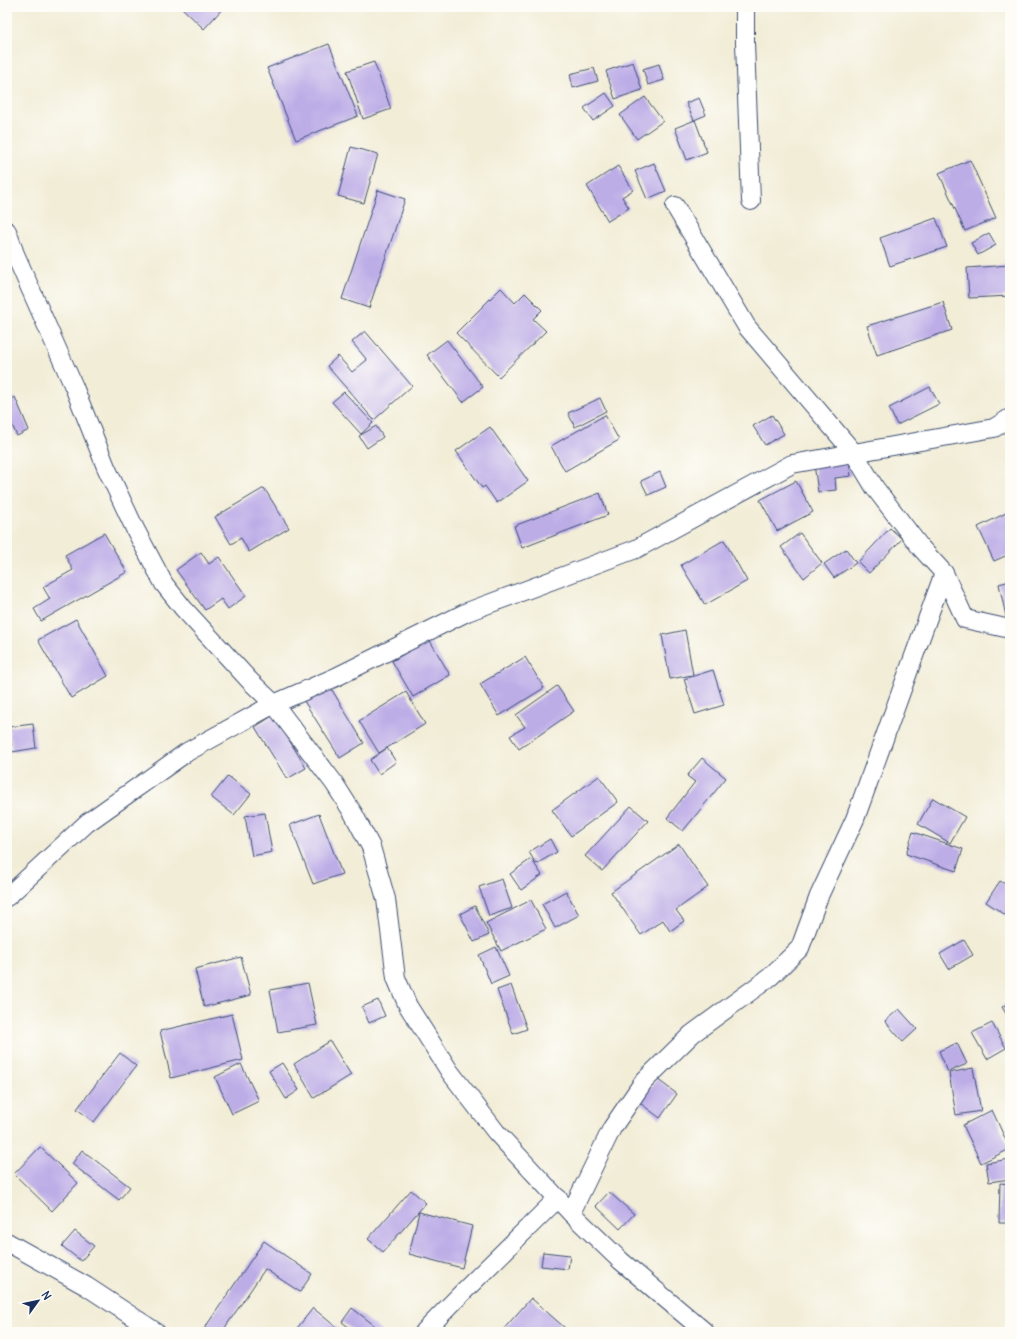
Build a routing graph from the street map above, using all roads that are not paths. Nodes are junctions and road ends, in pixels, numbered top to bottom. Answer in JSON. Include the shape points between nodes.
{"nodes":[{"id":1,"x":745,"y":7,"type":"edge"},
{"id":2,"x":751,"y":201,"type":"dead end"},
{"id":3,"x":675,"y":206,"type":"dead end"},
{"id":4,"x":7,"y":231,"type":"edge"},
{"id":5,"x":1010,"y":418,"type":"edge"},
{"id":6,"x":854,"y":453,"type":"junction"},
{"id":7,"x":944,"y":573,"type":"junction"},
{"id":8,"x":1010,"y":629,"type":"edge"},
{"id":9,"x":274,"y":704,"type":"junction"},
{"id":10,"x":7,"y":897,"type":"edge"},
{"id":11,"x":558,"y":1198,"type":"junction"},
{"id":12,"x":571,"y":1213,"type":"junction"},
{"id":13,"x":7,"y":1242,"type":"edge"},
{"id":14,"x":156,"y":1332,"type":"edge"},
{"id":15,"x":424,"y":1332,"type":"edge"},
{"id":16,"x":705,"y":1332,"type":"edge"}],
"edges":[{"from":1,"to":2,"type":"street","via":[[744,43]]},
{"from":3,"to":6,"type":"street","via":[[747,327]]},
{"from":4,"to":9,"type":"street","via":[[106,467],[164,584],[183,608]]},
{"from":5,"to":6,"type":"street","via":[[994,428]]},
{"from":6,"to":7,"type":"street","via":[[875,488],[921,548]]},
{"from":6,"to":9,"type":"street","via":[[792,464],[636,549],[467,612],[336,677]]},
{"from":7,"to":8,"type":"street","via":[[965,619]]},
{"from":7,"to":12,"type":"street","via":[[855,819],[819,896],[800,948],[770,977],[692,1034],[644,1081],[612,1128]]},
{"from":9,"to":10,"type":"street","via":[[188,752],[93,818]]},
{"from":9,"to":11,"type":"street","via":[[334,783],[371,847],[386,899],[396,978],[408,1006],[450,1072],[496,1132]]},
{"from":11,"to":12,"type":"street"},
{"from":11,"to":15,"type":"street"},
{"from":12,"to":16,"type":"street","via":[[621,1261]]},
{"from":13,"to":14,"type":"street","via":[[86,1286]]}]}
